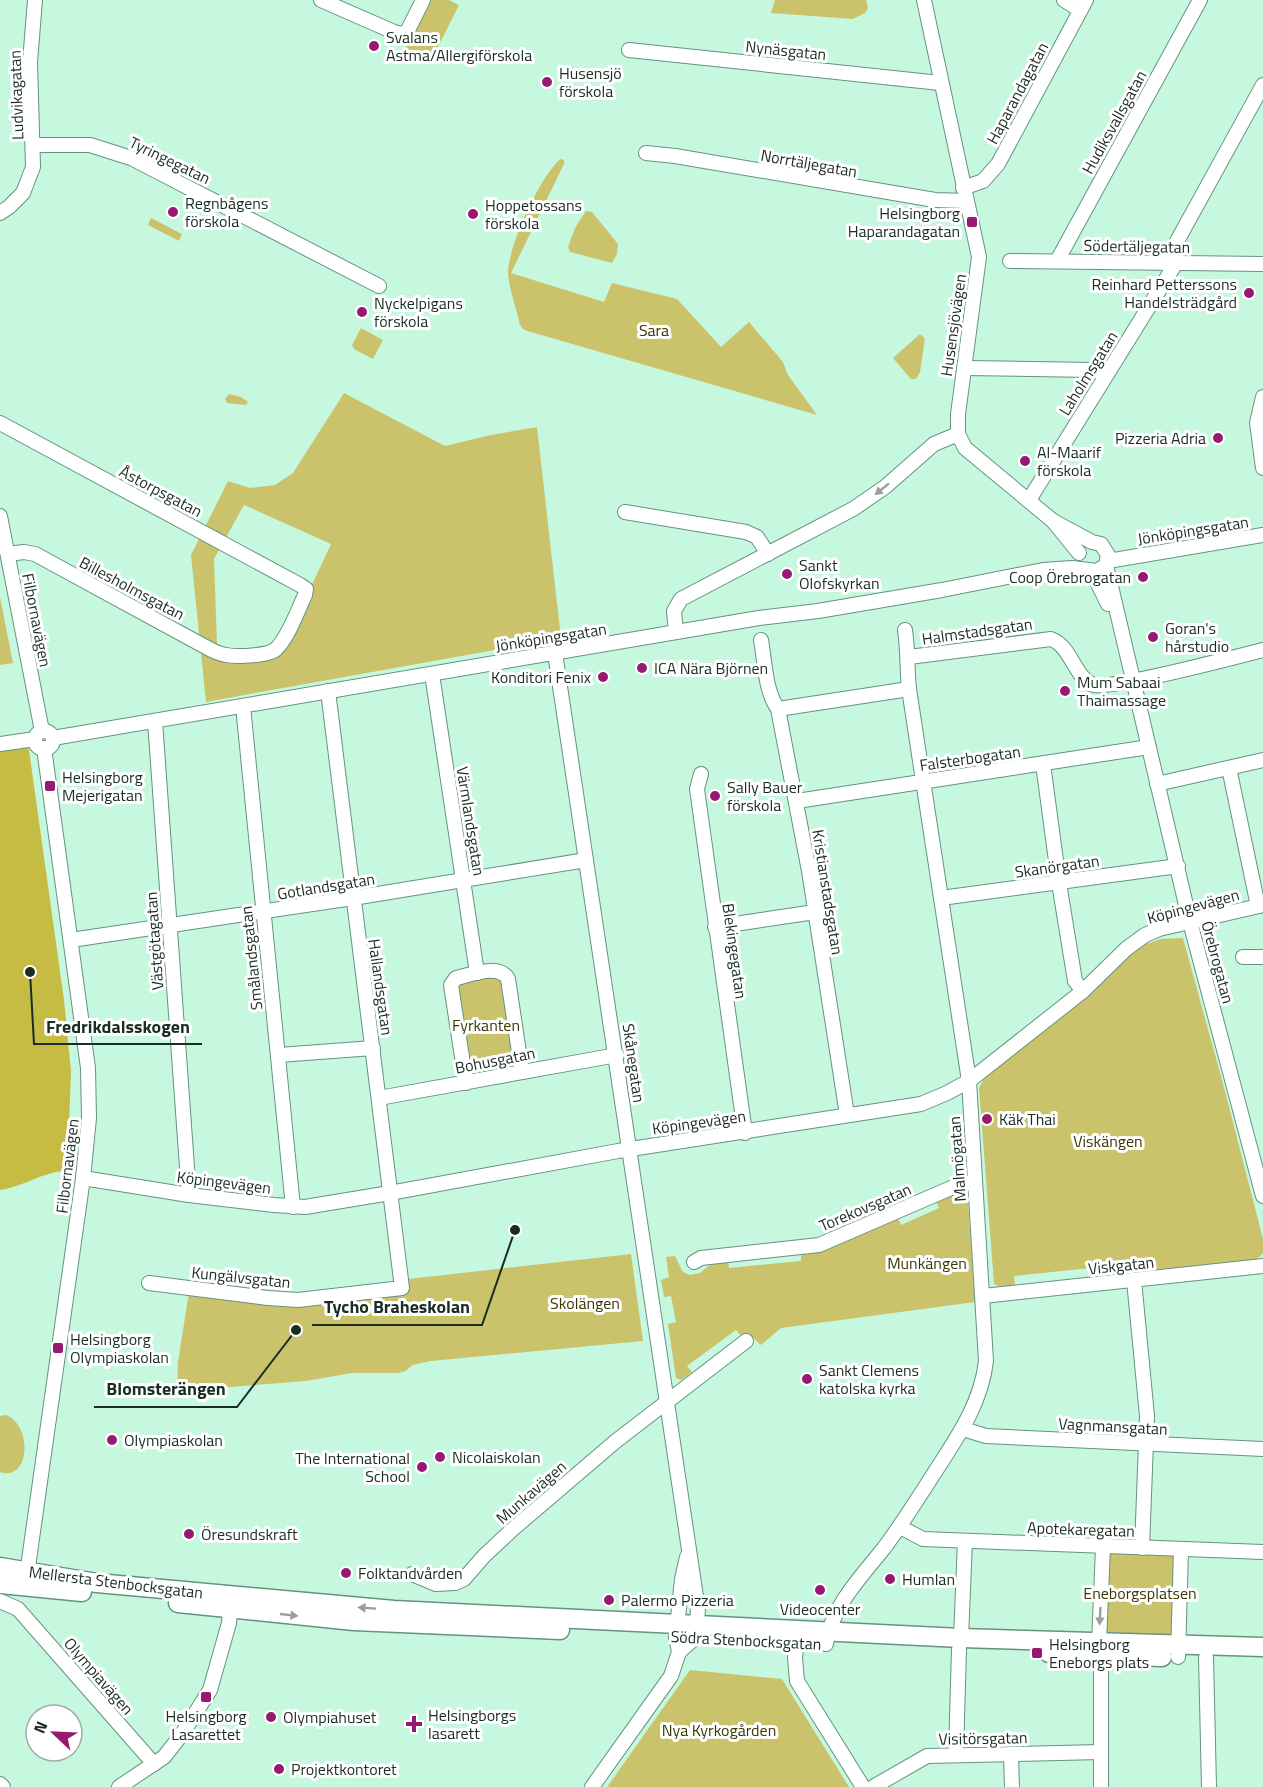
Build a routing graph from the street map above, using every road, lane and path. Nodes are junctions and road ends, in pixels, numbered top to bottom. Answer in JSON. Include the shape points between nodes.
{"nodes":[{"id":1,"x":35,"y":0,"type":"edge"},
{"id":2,"x":321,"y":0,"type":"edge"},
{"id":3,"x":423,"y":0,"type":"edge"},
{"id":4,"x":924,"y":0,"type":"edge"},
{"id":5,"x":1064,"y":0,"type":"edge"},
{"id":6,"x":1200,"y":0,"type":"edge"},
{"id":7,"x":1083,"y":5,"type":"edge"},
{"id":8,"x":629,"y":50,"type":"dead end"},
{"id":9,"x":940,"y":83,"type":"junction"},
{"id":10,"x":1263,"y":85,"type":"edge"},
{"id":11,"x":34,"y":145,"type":"junction"},
{"id":12,"x":646,"y":153,"type":"dead end"},
{"id":13,"x":965,"y":194,"type":"junction"},
{"id":14,"x":0,"y":213,"type":"edge"},
{"id":15,"x":1010,"y":261,"type":"dead end"},
{"id":16,"x":1057,"y":261,"type":"junction"},
{"id":17,"x":1170,"y":263,"type":"junction"},
{"id":18,"x":1263,"y":264,"type":"edge"},
{"id":19,"x":379,"y":286,"type":"dead end"},
{"id":20,"x":964,"y":368,"type":"junction"},
{"id":21,"x":1107,"y":374,"type":"junction"},
{"id":22,"x":1263,"y":397,"type":"edge"},
{"id":23,"x":0,"y":423,"type":"edge"},
{"id":24,"x":958,"y":434,"type":"junction"},
{"id":25,"x":1263,"y":468,"type":"edge"},
{"id":26,"x":1029,"y":500,"type":"junction"},
{"id":27,"x":625,"y":512,"type":"dead end"},
{"id":28,"x":0,"y":516,"type":"edge"},
{"id":29,"x":1053,"y":520,"type":"junction"},
{"id":30,"x":1263,"y":535,"type":"edge"},
{"id":31,"x":8,"y":554,"type":"junction"},
{"id":32,"x":768,"y":554,"type":"junction"},
{"id":33,"x":1103,"y":554,"type":"junction"},
{"id":34,"x":1078,"y":556,"type":"junction"},
{"id":35,"x":1055,"y":569,"type":"junction"},
{"id":36,"x":1089,"y":571,"type":"junction"},
{"id":37,"x":306,"y":589,"type":"joint"},
{"id":38,"x":905,"y":630,"type":"dead end"},
{"id":39,"x":1121,"y":631,"type":"junction"},
{"id":40,"x":676,"y":632,"type":"junction"},
{"id":41,"x":761,"y":640,"type":"dead end"},
{"id":42,"x":1263,"y":650,"type":"edge"},
{"id":43,"x":555,"y":653,"type":"junction"},
{"id":44,"x":909,"y":657,"type":"junction"},
{"id":45,"x":432,"y":674,"type":"junction"},
{"id":46,"x":1134,"y":680,"type":"junction"},
{"id":47,"x":909,"y":689,"type":"junction"},
{"id":48,"x":328,"y":691,"type":"junction"},
{"id":49,"x":243,"y":706,"type":"junction"},
{"id":50,"x":778,"y":709,"type":"junction"},
{"id":51,"x":155,"y":720,"type":"junction"},
{"id":52,"x":44,"y":739,"type":"junction"},
{"id":53,"x":0,"y":744,"type":"edge"},
{"id":54,"x":1149,"y":747,"type":"junction"},
{"id":55,"x":1263,"y":760,"type":"edge"},
{"id":56,"x":1043,"y":764,"type":"junction"},
{"id":57,"x":1229,"y":768,"type":"junction"},
{"id":58,"x":701,"y":774,"type":"dead end"},
{"id":59,"x":924,"y":781,"type":"junction"},
{"id":60,"x":1157,"y":784,"type":"junction"},
{"id":61,"x":796,"y":801,"type":"junction"},
{"id":62,"x":586,"y":860,"type":"junction"},
{"id":63,"x":1178,"y":866,"type":"junction"},
{"id":64,"x":464,"y":881,"type":"junction"},
{"id":65,"x":1059,"y":883,"type":"junction"},
{"id":66,"x":353,"y":898,"type":"junction"},
{"id":67,"x":941,"y":898,"type":"junction"},
{"id":68,"x":1261,"y":905,"type":"edge"},
{"id":69,"x":263,"y":912,"type":"junction"},
{"id":70,"x":814,"y":912,"type":"junction"},
{"id":71,"x":1191,"y":922,"type":"junction"},
{"id":72,"x":169,"y":926,"type":"junction"},
{"id":73,"x":715,"y":927,"type":"junction"},
{"id":74,"x":71,"y":940,"type":"junction"},
{"id":75,"x":1243,"y":957,"type":"dead end"},
{"id":76,"x":1263,"y":957,"type":"edge"},
{"id":77,"x":477,"y":974,"type":"junction"},
{"id":78,"x":1083,"y":991,"type":"junction"},
{"id":79,"x":373,"y":1048,"type":"junction"},
{"id":80,"x":279,"y":1055,"type":"junction"},
{"id":81,"x":616,"y":1055,"type":"junction"},
{"id":82,"x":522,"y":1072,"type":"junction"},
{"id":83,"x":969,"y":1081,"type":"junction"},
{"id":84,"x":466,"y":1083,"type":"junction"},
{"id":85,"x":379,"y":1098,"type":"junction"},
{"id":86,"x":847,"y":1116,"type":"junction"},
{"id":87,"x":745,"y":1132,"type":"junction"},
{"id":88,"x":630,"y":1149,"type":"junction"},
{"id":89,"x":83,"y":1178,"type":"junction"},
{"id":90,"x":975,"y":1182,"type":"junction"},
{"id":91,"x":390,"y":1193,"type":"junction"},
{"id":92,"x":189,"y":1195,"type":"junction"},
{"id":93,"x":1263,"y":1196,"type":"edge"},
{"id":94,"x":293,"y":1207,"type":"junction"},
{"id":95,"x":694,"y":1262,"type":"dead end"},
{"id":96,"x":1263,"y":1266,"type":"edge"},
{"id":97,"x":1134,"y":1280,"type":"junction"},
{"id":98,"x":149,"y":1283,"type":"dead end"},
{"id":99,"x":402,"y":1288,"type":"joint"},
{"id":100,"x":983,"y":1296,"type":"junction"},
{"id":101,"x":746,"y":1341,"type":"dead end"},
{"id":102,"x":667,"y":1400,"type":"junction"},
{"id":103,"x":963,"y":1429,"type":"junction"},
{"id":104,"x":1147,"y":1444,"type":"junction"},
{"id":105,"x":1263,"y":1449,"type":"edge"},
{"id":106,"x":900,"y":1527,"type":"junction"},
{"id":107,"x":965,"y":1541,"type":"junction"},
{"id":108,"x":1103,"y":1547,"type":"junction"},
{"id":109,"x":1142,"y":1548,"type":"junction"},
{"id":110,"x":688,"y":1549,"type":"junction"},
{"id":111,"x":1181,"y":1550,"type":"junction"},
{"id":112,"x":1263,"y":1552,"type":"edge"},
{"id":113,"x":0,"y":1568,"type":"edge"},
{"id":114,"x":412,"y":1574,"type":"dead end"},
{"id":115,"x":27,"y":1578,"type":"junction"},
{"id":116,"x":0,"y":1584,"type":"edge"},
{"id":117,"x":0,"y":1601,"type":"edge"},
{"id":118,"x":231,"y":1602,"type":"junction"},
{"id":119,"x":696,"y":1632,"type":"junction"},
{"id":120,"x":797,"y":1637,"type":"junction"},
{"id":121,"x":678,"y":1638,"type":"junction"},
{"id":122,"x":827,"y":1638,"type":"junction"},
{"id":123,"x":960,"y":1643,"type":"junction"},
{"id":124,"x":1263,"y":1647,"type":"edge"},
{"id":125,"x":1100,"y":1649,"type":"junction"},
{"id":126,"x":1178,"y":1651,"type":"junction"},
{"id":127,"x":1263,"y":1656,"type":"edge"},
{"id":128,"x":1206,"y":1657,"type":"junction"},
{"id":129,"x":1101,"y":1752,"type":"junction"},
{"id":130,"x":956,"y":1754,"type":"junction"},
{"id":131,"x":1011,"y":1754,"type":"junction"},
{"id":132,"x":154,"y":1764,"type":"junction"},
{"id":133,"x":119,"y":1787,"type":"edge"},
{"id":134,"x":592,"y":1787,"type":"edge"},
{"id":135,"x":863,"y":1787,"type":"edge"},
{"id":136,"x":873,"y":1787,"type":"edge"},
{"id":137,"x":1012,"y":1787,"type":"edge"},
{"id":138,"x":1101,"y":1787,"type":"edge"},
{"id":139,"x":1209,"y":1787,"type":"edge"}],
"edges":[{"from":1,"to":11,"type":"street","name":"Ludvikagatan","via":[[30,62]]},
{"from":2,"to":3,"type":"street","via":[[404,34]]},
{"from":4,"to":9,"type":"street","name":"Husensjövägen"},
{"from":5,"to":7,"type":"street"},
{"from":6,"to":16,"type":"street","name":"Hudiksvallsgatan"},
{"from":7,"to":13,"type":"street","name":"Haparandagatan","via":[[998,164]]},
{"from":8,"to":9,"type":"street","name":"Nynäsgatan"},
{"from":9,"to":13,"type":"street","name":"Husensjövägen"},
{"from":10,"to":17,"type":"street","name":"Laholmsgatan"},
{"from":11,"to":14,"type":"street","name":"Ludvikagatan","via":[[33,167],[26,188]]},
{"from":11,"to":19,"type":"street","name":"Tyringegatan","via":[[90,145],[131,158]]},
{"from":12,"to":13,"type":"street","name":"Norrtäljegatan","via":[[935,201]]},
{"from":13,"to":20,"type":"street","name":"Husensjövägen","via":[[979,257]]},
{"from":15,"to":16,"type":"street","name":"Södertäljegatan"},
{"from":16,"to":17,"type":"street","name":"Södertäljegatan"},
{"from":17,"to":18,"type":"street","name":"Södertäljegatan"},
{"from":17,"to":21,"type":"street","name":"Laholmsgatan"},
{"from":20,"to":21,"type":"street","via":[[1093,370]]},
{"from":20,"to":24,"type":"street","name":"Husensjövägen"},
{"from":21,"to":26,"type":"street","name":"Laholmsgatan"},
{"from":22,"to":25,"type":"street","via":[[1257,423]]},
{"from":23,"to":37,"type":"street","name":"Åstorpsgatan"},
{"from":24,"to":26,"type":"street","via":[[969,452]]},
{"from":24,"to":32,"type":"street","one_way":true,"via":[[926,450],[868,500]]},
{"from":26,"to":29,"type":"street"},
{"from":27,"to":32,"type":"street","via":[[749,533],[757,537]]},
{"from":28,"to":31,"type":"street","name":"Filbornavägen"},
{"from":29,"to":33,"type":"street"},
{"from":29,"to":34,"type":"street"},
{"from":30,"to":33,"type":"street","name":"Jönköpingsgatan","via":[[1129,557]]},
{"from":31,"to":37,"type":"street","name":"Billesholmsgatan","via":[[34,554],[216,652],[240,656],[276,650]]},
{"from":31,"to":52,"type":"street","name":"Filbornavägen"},
{"from":32,"to":40,"type":"street","via":[[681,599],[674,612]]},
{"from":33,"to":34,"type":"street","name":"Jönköpingsgatan","via":[[1084,545]]},
{"from":33,"to":36,"type":"street","via":[[1097,571]]},
{"from":33,"to":39,"type":"street","name":"Örebrogatan"},
{"from":34,"to":35,"type":"street","name":"Jönköpingsgatan"},
{"from":34,"to":36,"type":"street","name":"Örebrogatan"},
{"from":35,"to":36,"type":"street","name":"Jönköpingsgatan"},
{"from":35,"to":40,"type":"street","name":"Jönköpingsgatan"},
{"from":36,"to":39,"type":"street","name":"Örebrogatan"},
{"from":38,"to":44,"type":"street","name":"Malmögatan"},
{"from":39,"to":46,"type":"street","name":"Örebrogatan"},
{"from":40,"to":43,"type":"street","name":"Jönköpingsgatan"},
{"from":41,"to":50,"type":"street","name":"Kristianstadsgatan"},
{"from":42,"to":46,"type":"street"},
{"from":43,"to":45,"type":"street","name":"Jönköpingsgatan"},
{"from":43,"to":62,"type":"street","name":"Skånegatan"},
{"from":44,"to":46,"type":"street","name":"Halmstadsgatan","via":[[1048,638],[1059,643],[1091,685],[1101,687]]},
{"from":44,"to":47,"type":"street","name":"Malmögatan"},
{"from":45,"to":48,"type":"street","name":"Jönköpingsgatan"},
{"from":45,"to":64,"type":"street","name":"Värmlandsgatan"},
{"from":46,"to":54,"type":"street","name":"Örebrogatan"},
{"from":47,"to":50,"type":"street"},
{"from":47,"to":59,"type":"street","name":"Malmögatan"},
{"from":48,"to":49,"type":"street","name":"Jönköpingsgatan"},
{"from":48,"to":66,"type":"street","name":"Hallandsgatan"},
{"from":49,"to":51,"type":"street","name":"Jönköpingsgatan"},
{"from":49,"to":69,"type":"street","name":"Smålandsgatan"},
{"from":50,"to":61,"type":"street","name":"Kristianstadsgatan"},
{"from":51,"to":52,"type":"street","name":"Jönköpingsgatan"},
{"from":51,"to":72,"type":"street","name":"Västgötagatan"},
{"from":52,"to":53,"type":"street","name":"Jönköpingsgatan"},
{"from":52,"to":74,"type":"street","name":"Filbornavägen"},
{"from":54,"to":56,"type":"street","name":"Falsterbogatan"},
{"from":54,"to":60,"type":"street","name":"Örebrogatan"},
{"from":55,"to":57,"type":"street"},
{"from":56,"to":59,"type":"street","name":"Falsterbogatan"},
{"from":56,"to":65,"type":"street"},
{"from":57,"to":60,"type":"street"},
{"from":57,"to":68,"type":"street"},
{"from":58,"to":73,"type":"street","name":"Blekingegatan","via":[[697,789]]},
{"from":59,"to":61,"type":"street","name":"Falsterbogatan"},
{"from":59,"to":67,"type":"street","name":"Malmögatan"},
{"from":60,"to":63,"type":"street","name":"Örebrogatan"},
{"from":61,"to":70,"type":"street","name":"Kristianstadsgatan"},
{"from":62,"to":64,"type":"street","name":"Gotlandsgatan"},
{"from":62,"to":81,"type":"street","name":"Skånegatan"},
{"from":63,"to":65,"type":"street","name":"Skanörgatan"},
{"from":63,"to":71,"type":"street","name":"Örebrogatan"},
{"from":64,"to":66,"type":"street","name":"Gotlandsgatan"},
{"from":64,"to":77,"type":"street","name":"Värmlandsgatan"},
{"from":65,"to":67,"type":"street","name":"Skanörgatan"},
{"from":65,"to":78,"type":"street","via":[[1075,981]]},
{"from":66,"to":69,"type":"street","name":"Gotlandsgatan"},
{"from":66,"to":79,"type":"street","name":"Hallandsgatan"},
{"from":67,"to":83,"type":"street","name":"Malmögatan"},
{"from":68,"to":71,"type":"street","name":"Köpingevägen"},
{"from":69,"to":72,"type":"street","name":"Gotlandsgatan"},
{"from":69,"to":80,"type":"street","name":"Smålandsgatan"},
{"from":70,"to":73,"type":"street"},
{"from":70,"to":86,"type":"street","name":"Kristianstadsgatan"},
{"from":71,"to":78,"type":"street","name":"Köpingevägen","via":[[1145,935]]},
{"from":71,"to":93,"type":"street","name":"Örebrogatan"},
{"from":72,"to":74,"type":"street","name":"Gotlandsgatan"},
{"from":72,"to":92,"type":"street","name":"Västgötagatan"},
{"from":73,"to":87,"type":"street","name":"Blekingegatan"},
{"from":74,"to":89,"type":"street","name":"Filbornavägen","via":[[89,1087]]},
{"from":75,"to":76,"type":"street"},
{"from":77,"to":82,"type":"street","via":[[498,971],[508,979]]},
{"from":77,"to":84,"type":"street","via":[[456,978],[451,985]]},
{"from":78,"to":83,"type":"street","name":"Köpingevägen"},
{"from":79,"to":80,"type":"street"},
{"from":79,"to":85,"type":"street","name":"Hallandsgatan"},
{"from":80,"to":94,"type":"street","name":"Smålandsgatan"},
{"from":81,"to":82,"type":"street","name":"Bohusgatan"},
{"from":81,"to":88,"type":"street","name":"Skånegatan"},
{"from":82,"to":84,"type":"street","name":"Bohusgatan"},
{"from":83,"to":86,"type":"street","name":"Köpingevägen","via":[[921,1104]]},
{"from":83,"to":90,"type":"street","name":"Malmögatan"},
{"from":84,"to":85,"type":"street","name":"Bohusgatan"},
{"from":85,"to":91,"type":"street","name":"Hallandsgatan"},
{"from":86,"to":87,"type":"street","name":"Köpingevägen"},
{"from":87,"to":88,"type":"street","name":"Köpingevägen"},
{"from":88,"to":91,"type":"street","name":"Köpingevägen"},
{"from":88,"to":102,"type":"street","name":"Skånegatan"},
{"from":89,"to":92,"type":"street","name":"Köpingevägen"},
{"from":89,"to":115,"type":"street","name":"Filbornavägen"},
{"from":90,"to":95,"type":"street","name":"Torekovsgatan","via":[[958,1185],[826,1243]]},
{"from":90,"to":100,"type":"street","name":"Malmögatan"},
{"from":91,"to":94,"type":"street","name":"Köpingevägen"},
{"from":91,"to":99,"type":"street","name":"Hallandsgatan"},
{"from":92,"to":94,"type":"street","name":"Köpingevägen"},
{"from":96,"to":97,"type":"street","name":"Viskgatan"},
{"from":97,"to":100,"type":"street","name":"Viskgatan"},
{"from":97,"to":104,"type":"street"},
{"from":98,"to":99,"type":"street","name":"Kungälvsgatan","via":[[298,1300]]},
{"from":100,"to":103,"type":"street","name":"Malmögatan","via":[[987,1346],[984,1378]]},
{"from":101,"to":102,"type":"street","name":"Munkavägen"},
{"from":102,"to":110,"type":"street","name":"Skånegatan"},
{"from":102,"to":114,"type":"street","name":"Munkavägen","via":[[514,1527],[464,1579],[436,1584]]},
{"from":103,"to":104,"type":"street","name":"Vagnmansgatan","via":[[986,1436]]},
{"from":103,"to":106,"type":"street","name":"Malmögatan"},
{"from":104,"to":105,"type":"street","name":"Vagnmansgatan"},
{"from":104,"to":109,"type":"street"},
{"from":106,"to":107,"type":"street","name":"Apotekaregatan","via":[[923,1539]]},
{"from":106,"to":122,"type":"street","name":"Malmögatan","via":[[842,1602]]},
{"from":107,"to":108,"type":"street","name":"Apotekaregatan"},
{"from":107,"to":123,"type":"street"},
{"from":108,"to":109,"type":"street","name":"Apotekaregatan"},
{"from":108,"to":125,"type":"street","one_way":true},
{"from":109,"to":111,"type":"street","name":"Apotekaregatan"},
{"from":110,"to":119,"type":"street","name":"Skånegatan","via":[[698,1610]]},
{"from":110,"to":121,"type":"street","name":"Skånegatan"},
{"from":111,"to":112,"type":"street","name":"Apotekaregatan"},
{"from":111,"to":126,"type":"street"},
{"from":113,"to":115,"type":"main road","name":"Mellersta Stenbocksgatan"},
{"from":115,"to":116,"type":"main road","name":"Mellersta Stenbocksgatan"},
{"from":115,"to":118,"type":"main road","name":"Mellersta Stenbocksgatan"},
{"from":117,"to":132,"type":"street","name":"Olympiavägen","via":[[18,1609]]},
{"from":118,"to":121,"type":"main road","name":"Södra Stenbocksgatan","via":[[354,1621]]},
{"from":118,"to":132,"type":"street","via":[[210,1690],[173,1746]]},
{"from":119,"to":120,"type":"main road","name":"Södra Stenbocksgatan"},
{"from":119,"to":121,"type":"main road","name":"Södra Stenbocksgatan"},
{"from":120,"to":122,"type":"main road","name":"Södra Stenbocksgatan"},
{"from":120,"to":135,"type":"street","via":[[796,1681]]},
{"from":121,"to":134,"type":"street","name":"Skånegatan","via":[[671,1676]]},
{"from":122,"to":123,"type":"main road","name":"Södra Stenbocksgatan"},
{"from":123,"to":125,"type":"main road","name":"Södra Stenbocksgatan"},
{"from":123,"to":130,"type":"street"},
{"from":124,"to":126,"type":"main road","name":"Södra Stenbocksgatan"},
{"from":125,"to":126,"type":"main road","name":"Södra Stenbocksgatan"},
{"from":125,"to":129,"type":"street"},
{"from":126,"to":128,"type":"main road","name":"Södra Stenbocksgatan"},
{"from":127,"to":128,"type":"main road","name":"Södra Stenbocksgatan"},
{"from":128,"to":139,"type":"street"},
{"from":129,"to":131,"type":"street","name":"Visitörsgatan"},
{"from":129,"to":138,"type":"street"},
{"from":130,"to":131,"type":"street","name":"Visitörsgatan"},
{"from":130,"to":136,"type":"street","name":"Visitörsgatan","via":[[924,1757]]},
{"from":131,"to":137,"type":"street"},
{"from":132,"to":133,"type":"street"}]}
